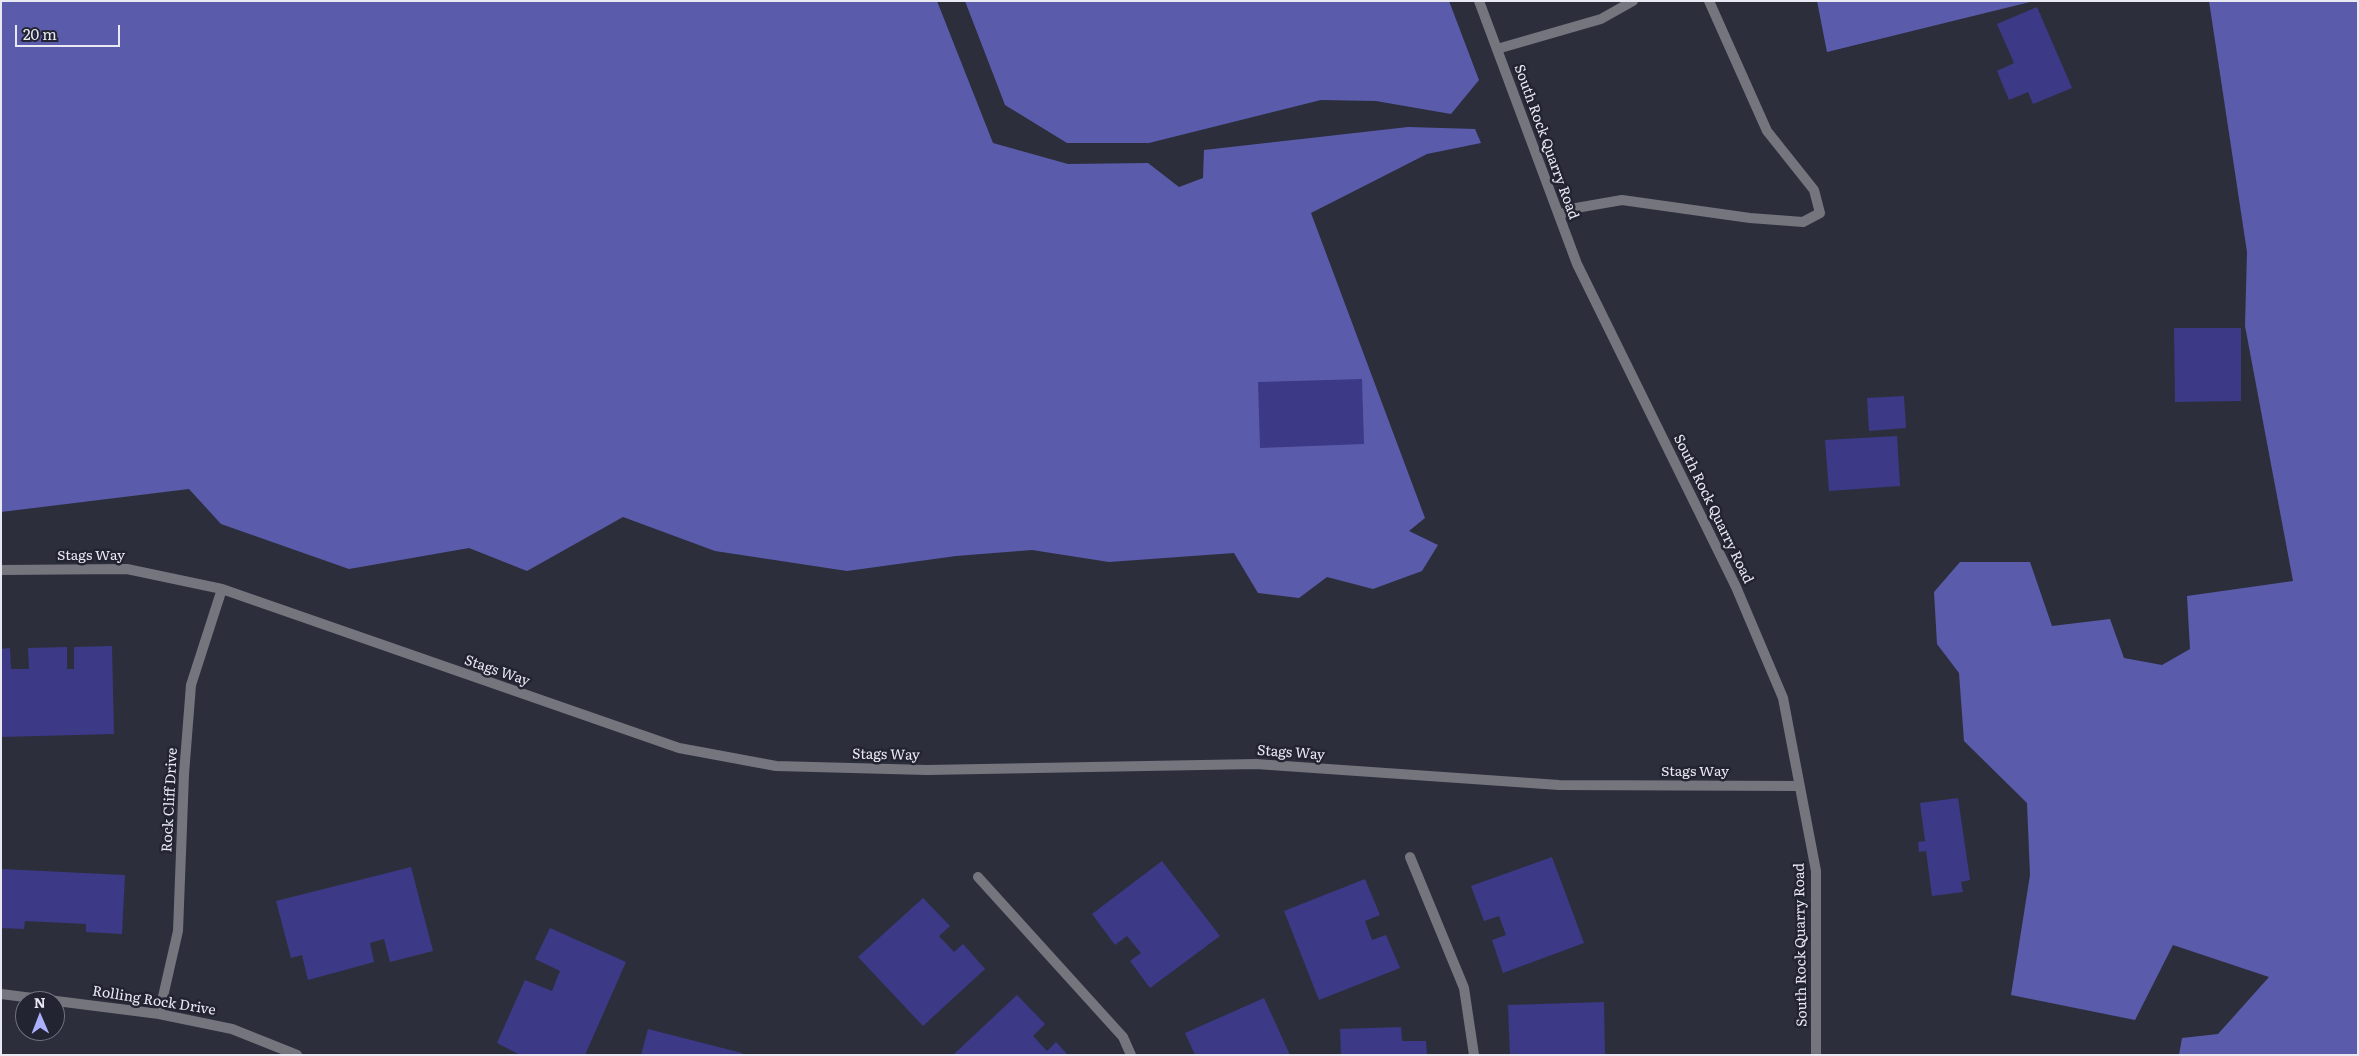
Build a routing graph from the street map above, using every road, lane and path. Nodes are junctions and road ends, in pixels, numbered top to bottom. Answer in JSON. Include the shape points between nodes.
{"nodes":[{"id":1,"x":1479,"y":1,"type":"edge"},
{"id":2,"x":1633,"y":1,"type":"edge"},
{"id":3,"x":1708,"y":1,"type":"edge"},
{"id":4,"x":1497,"y":49,"type":"junction"},
{"id":5,"x":1559,"y":215,"type":"junction"},
{"id":6,"x":1,"y":570,"type":"edge"},
{"id":7,"x":222,"y":590,"type":"junction"},
{"id":8,"x":1799,"y":786,"type":"junction"},
{"id":9,"x":1410,"y":858,"type":"dead end"},
{"id":10,"x":978,"y":877,"type":"dead end"},
{"id":11,"x":1,"y":994,"type":"edge"},
{"id":12,"x":158,"y":1014,"type":"junction"},
{"id":13,"x":297,"y":1055,"type":"edge"},
{"id":14,"x":1131,"y":1055,"type":"edge"},
{"id":15,"x":1474,"y":1055,"type":"edge"},
{"id":16,"x":1816,"y":1055,"type":"edge"}],
"edges":[{"from":1,"to":4,"type":"street","name":"South Rock Quarry Road"},
{"from":2,"to":4,"type":"street","via":[[1600,19]]},
{"from":3,"to":5,"type":"street","via":[[1767,132],[1814,190],[1820,212],[1803,222],[1622,200],[1576,208]]},
{"from":4,"to":5,"type":"street","name":"South Rock Quarry Road"},
{"from":5,"to":8,"type":"street","name":"South Rock Quarry Road","via":[[1577,264],[1736,587],[1779,688]]},
{"from":6,"to":7,"type":"street","name":"Stags Way","via":[[127,569]]},
{"from":7,"to":8,"type":"street","name":"Stags Way","via":[[679,748],[776,766],[927,770],[1256,764],[1560,785]]},
{"from":7,"to":12,"type":"street","name":"Rock Cliff Drive","via":[[191,686],[178,930]]},
{"from":8,"to":16,"type":"street","name":"South Rock Quarry Road","via":[[1816,871]]},
{"from":9,"to":15,"type":"street","via":[[1464,988]]},
{"from":10,"to":14,"type":"street","via":[[1123,1037]]},
{"from":11,"to":12,"type":"street","name":"Rolling Rock Drive"},
{"from":12,"to":13,"type":"street","name":"Rolling Rock Drive","via":[[232,1028]]}]}
